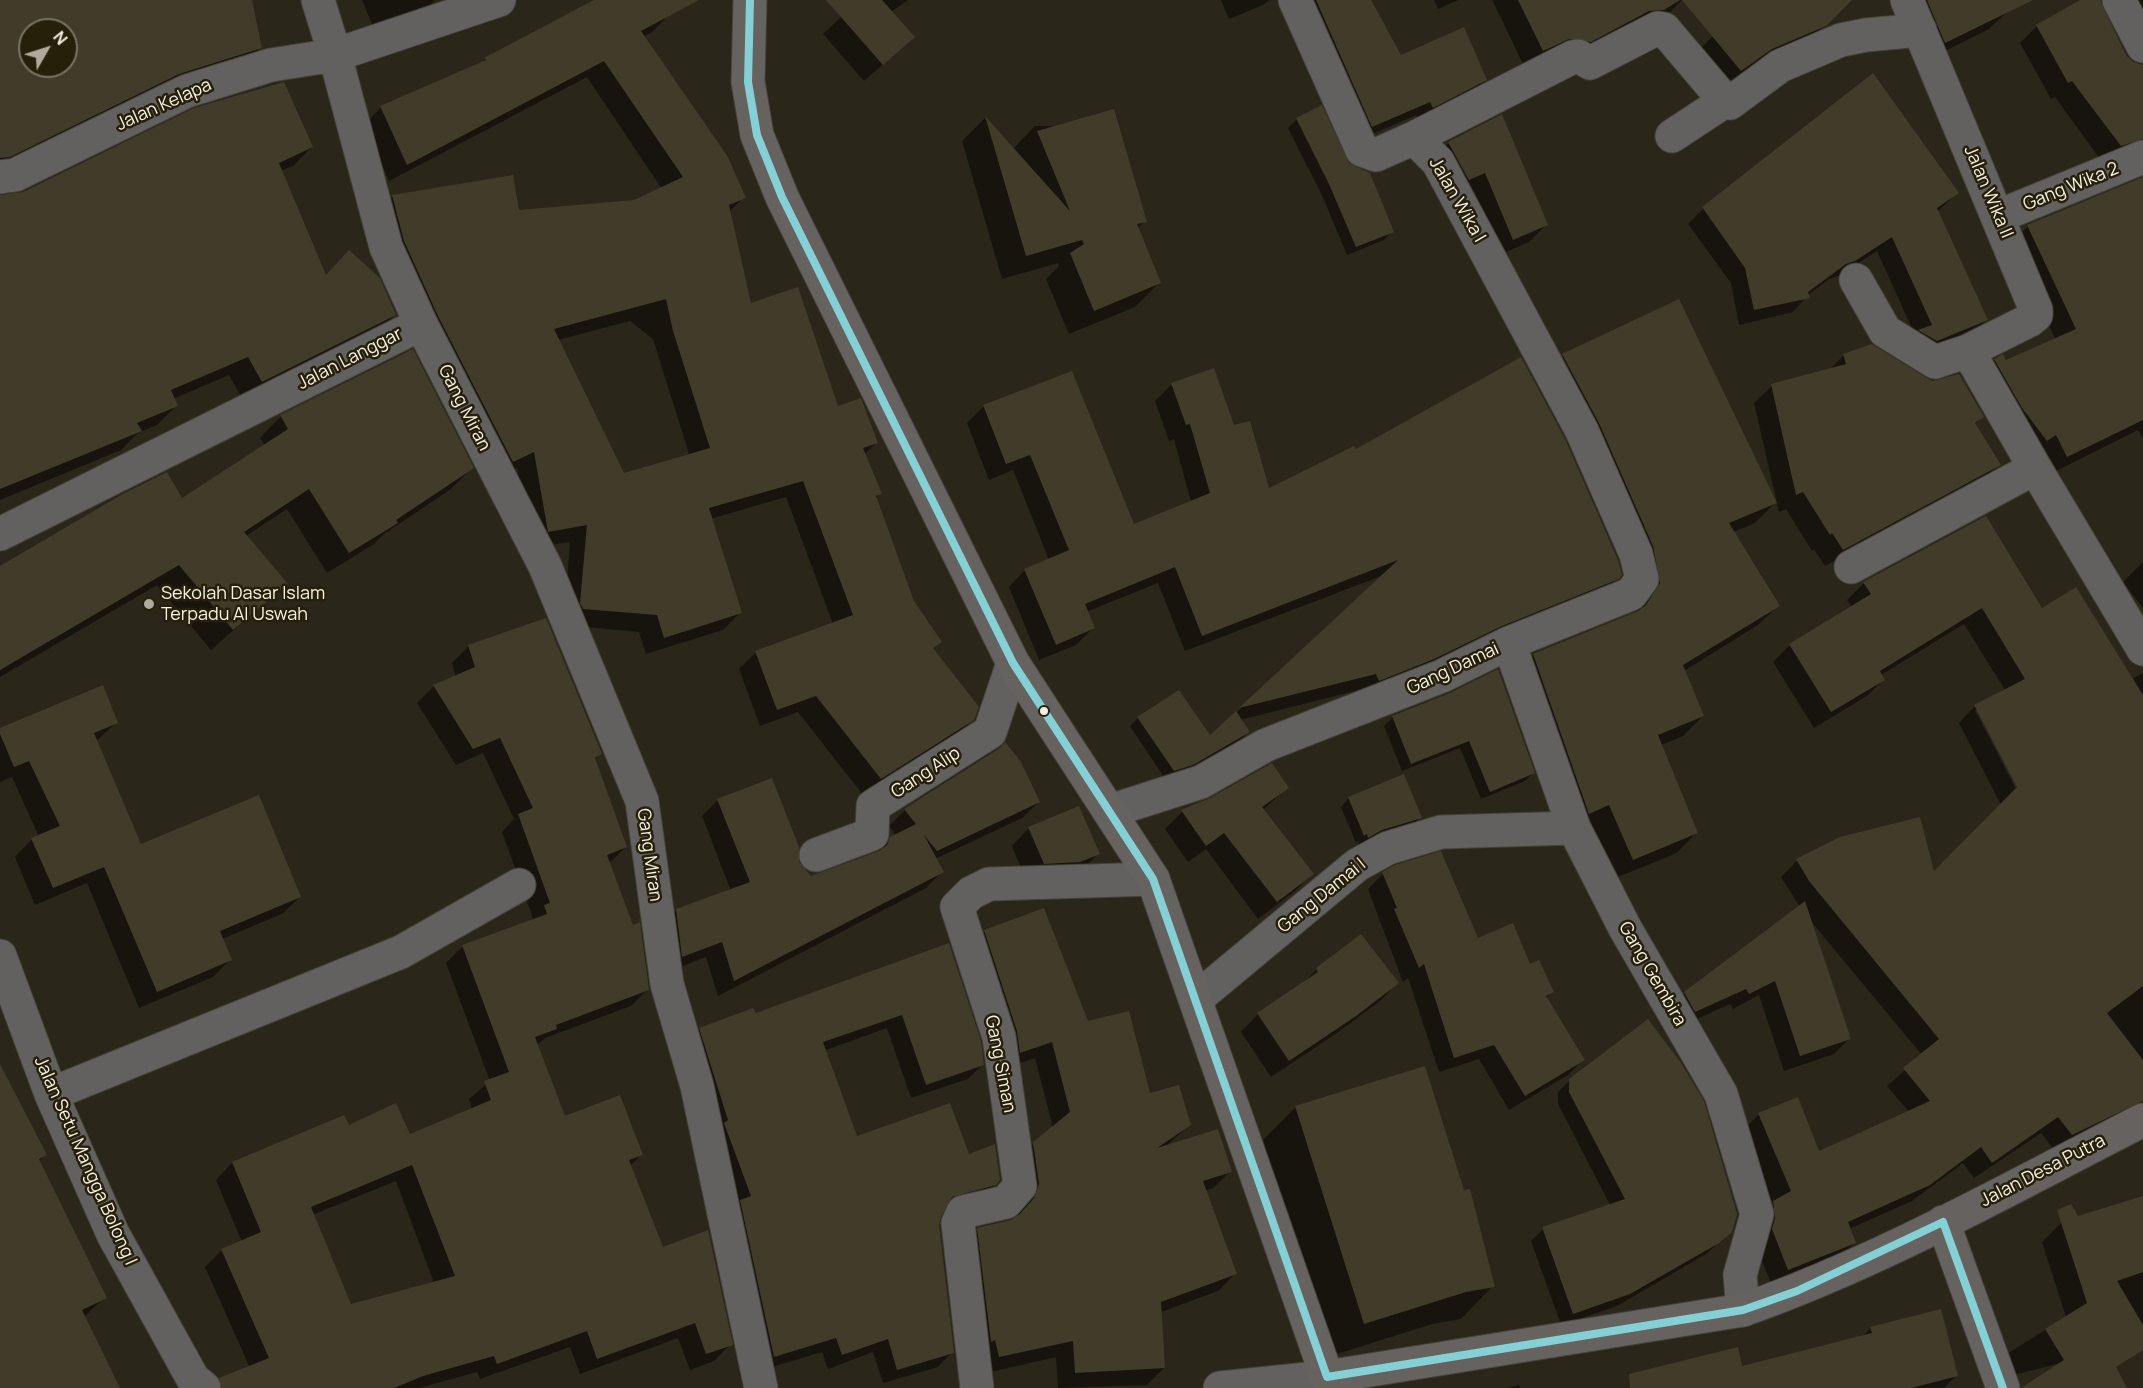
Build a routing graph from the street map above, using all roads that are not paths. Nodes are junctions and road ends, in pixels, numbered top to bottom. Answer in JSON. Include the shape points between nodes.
{"nodes":[{"id":1,"x":318,"y":0,"type":"edge"},
{"id":2,"x":499,"y":0,"type":"edge"},
{"id":3,"x":750,"y":0,"type":"edge"},
{"id":4,"x":1295,"y":0,"type":"edge"},
{"id":5,"x":1907,"y":0,"type":"edge"},
{"id":6,"x":2119,"y":0,"type":"edge"},
{"id":7,"x":1920,"y":30,"type":"junction"},
{"id":8,"x":2143,"y":46,"type":"edge"},
{"id":9,"x":335,"y":55,"type":"junction"},
{"id":10,"x":1725,"y":101,"type":"junction"},
{"id":11,"x":1672,"y":136,"type":"dead end"},
{"id":12,"x":1414,"y":138,"type":"junction"},
{"id":13,"x":2143,"y":158,"type":"edge"},
{"id":14,"x":0,"y":177,"type":"edge"},
{"id":15,"x":1999,"y":216,"type":"junction"},
{"id":16,"x":1856,"y":280,"type":"dead end"},
{"id":17,"x":421,"y":324,"type":"junction"},
{"id":18,"x":1968,"y":351,"type":"junction"},
{"id":19,"x":1582,"y":431,"type":"joint"},
{"id":20,"x":2035,"y":468,"type":"junction"},
{"id":21,"x":0,"y":534,"type":"edge"},
{"id":22,"x":1851,"y":567,"type":"dead end"},
{"id":23,"x":1509,"y":643,"type":"junction"},
{"id":24,"x":2143,"y":649,"type":"edge"},
{"id":25,"x":1014,"y":663,"type":"junction"},
{"id":26,"x":1110,"y":811,"type":"junction"},
{"id":27,"x":1574,"y":828,"type":"junction"},
{"id":28,"x":816,"y":855,"type":"dead end"},
{"id":29,"x":1154,"y":879,"type":"junction"},
{"id":30,"x":519,"y":885,"type":"dead end"},
{"id":31,"x":0,"y":956,"type":"edge"},
{"id":32,"x":1196,"y":999,"type":"junction"},
{"id":33,"x":51,"y":1094,"type":"junction"},
{"id":34,"x":2143,"y":1120,"type":"edge"},
{"id":35,"x":1943,"y":1222,"type":"junction"},
{"id":36,"x":1743,"y":1310,"type":"junction"},
{"id":37,"x":1327,"y":1377,"type":"junction"},
{"id":38,"x":204,"y":1388,"type":"edge"},
{"id":39,"x":761,"y":1388,"type":"edge"},
{"id":40,"x":977,"y":1388,"type":"edge"},
{"id":41,"x":1220,"y":1388,"type":"edge"},
{"id":42,"x":2003,"y":1388,"type":"edge"}],
"edges":[{"from":1,"to":9,"type":"street","name":"Jalan Langgar"},
{"from":2,"to":9,"type":"street"},
{"from":3,"to":25,"type":"street","via":[[748,82],[757,135],[782,197]]},
{"from":4,"to":12,"type":"street","via":[[1362,150],[1376,155]]},
{"from":5,"to":7,"type":"street","name":"Jalan Wika II"},
{"from":6,"to":8,"type":"street"},
{"from":7,"to":10,"type":"street","via":[[1841,40],[1780,66],[1735,101]]},
{"from":7,"to":15,"type":"street","name":"Jalan Wika II"},
{"from":9,"to":14,"type":"street","name":"Jalan Kelapa","via":[[271,65],[187,91],[15,175]]},
{"from":9,"to":17,"type":"street","name":"Jalan Langgar","via":[[386,247]]},
{"from":10,"to":11,"type":"street"},
{"from":10,"to":12,"type":"street","via":[[1664,29],[1658,28],[1590,63],[1573,57]]},
{"from":12,"to":19,"type":"street","name":"Jalan Wika I","via":[[1438,162]]},
{"from":13,"to":15,"type":"street","name":"Gang Wika 2"},
{"from":15,"to":18,"type":"street","name":"Jalan Wika II","via":[[2036,315]]},
{"from":16,"to":18,"type":"street","via":[[1885,331],[1935,362]]},
{"from":17,"to":21,"type":"street","name":"Jalan Langgar"},
{"from":17,"to":39,"type":"street","name":"Gang Miran","via":[[545,566],[642,801],[667,984],[697,1086]]},
{"from":18,"to":20,"type":"street"},
{"from":19,"to":23,"type":"street","name":"Gang Damai","via":[[1636,554],[1642,579],[1631,594]]},
{"from":20,"to":22,"type":"street"},
{"from":20,"to":24,"type":"street"},
{"from":23,"to":26,"type":"street","name":"Gang Damai","via":[[1442,676],[1266,745],[1201,782]]},
{"from":23,"to":27,"type":"street","name":"Gang Gembira"},
{"from":25,"to":26,"type":"street"},
{"from":25,"to":28,"type":"street","name":"Gang Alip","via":[[990,732],[873,806],[872,834]]},
{"from":26,"to":29,"type":"street"},
{"from":27,"to":32,"type":"street","name":"Gang Damai I","via":[[1441,832],[1388,848],[1357,865]]},
{"from":27,"to":36,"type":"street","name":"Gang Gembira","via":[[1625,928],[1721,1094],[1757,1214],[1740,1275]]},
{"from":29,"to":32,"type":"street"},
{"from":29,"to":40,"type":"street","name":"Gang Siman","via":[[989,884],[970,893],[957,907],[999,1037],[1020,1186],[1006,1202],[963,1212],[958,1223]]},
{"from":30,"to":33,"type":"street","via":[[401,952]]},
{"from":31,"to":33,"type":"street","name":"Jalan Setu Mangga Bolong I"},
{"from":32,"to":37,"type":"street"},
{"from":33,"to":38,"type":"street","name":"Jalan Setu Mangga Bolong I","via":[[113,1233],[193,1378]]},
{"from":34,"to":35,"type":"street","name":"Jalan Desa Putra"},
{"from":35,"to":36,"type":"street","name":"Jalan Desa Putra","via":[[1797,1291]]},
{"from":35,"to":42,"type":"street"},
{"from":36,"to":37,"type":"street","name":"Jalan Desa Putra"},
{"from":37,"to":41,"type":"street"}]}
